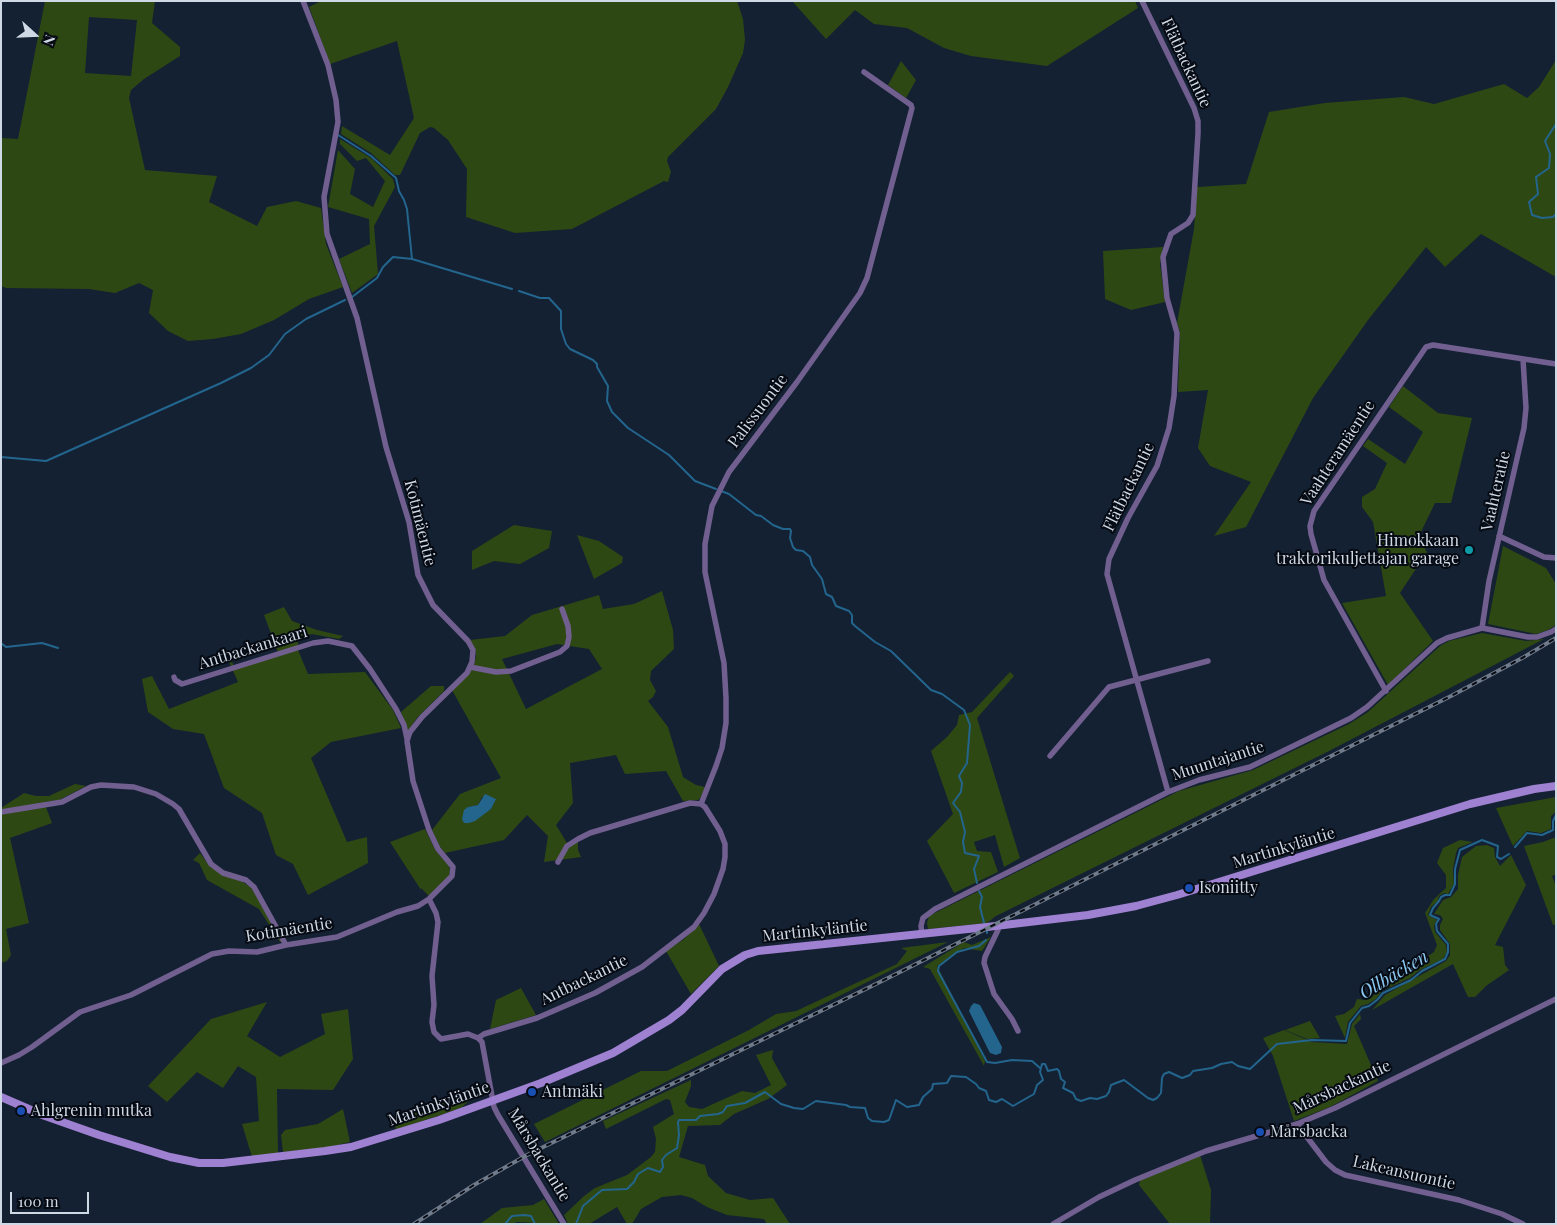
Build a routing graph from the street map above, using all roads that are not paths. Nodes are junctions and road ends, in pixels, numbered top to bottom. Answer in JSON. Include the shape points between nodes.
{"nodes":[{"id":1,"x":303,"y":1,"type":"edge"},
{"id":2,"x":1142,"y":1,"type":"edge"},
{"id":3,"x":864,"y":72,"type":"dead end"},
{"id":4,"x":1523,"y":359,"type":"junction"},
{"id":5,"x":1556,"y":364,"type":"edge"},
{"id":6,"x":1499,"y":536,"type":"junction"},
{"id":7,"x":1556,"y":558,"type":"edge"},
{"id":8,"x":562,"y":609,"type":"dead end"},
{"id":9,"x":1482,"y":628,"type":"junction"},
{"id":10,"x":1556,"y":629,"type":"edge"},
{"id":11,"x":1208,"y":661,"type":"dead end"},
{"id":12,"x":470,"y":667,"type":"junction"},
{"id":13,"x":174,"y":677,"type":"dead end"},
{"id":14,"x":1136,"y":679,"type":"junction"},
{"id":15,"x":1386,"y":691,"type":"junction"},
{"id":16,"x":407,"y":741,"type":"junction"},
{"id":17,"x":1050,"y":756,"type":"dead end"},
{"id":18,"x":1556,"y":786,"type":"edge"},
{"id":19,"x":1168,"y":792,"type":"junction"},
{"id":20,"x":701,"y":804,"type":"junction"},
{"id":21,"x":1,"y":812,"type":"edge"},
{"id":22,"x":558,"y":862,"type":"dead end"},
{"id":23,"x":429,"y":899,"type":"junction"},
{"id":24,"x":998,"y":926,"type":"junction"},
{"id":25,"x":922,"y":934,"type":"junction"},
{"id":26,"x":286,"y":945,"type":"junction"},
{"id":27,"x":1556,"y":999,"type":"edge"},
{"id":28,"x":1018,"y":1031,"type":"dead end"},
{"id":29,"x":478,"y":1038,"type":"junction"},
{"id":30,"x":1,"y":1063,"type":"edge"},
{"id":31,"x":1,"y":1097,"type":"edge"},
{"id":32,"x":493,"y":1100,"type":"junction"},
{"id":33,"x":1297,"y":1124,"type":"junction"},
{"id":34,"x":564,"y":1224,"type":"edge"},
{"id":35,"x":1053,"y":1224,"type":"edge"},
{"id":36,"x":1523,"y":1224,"type":"edge"}],
"edges":[{"from":1,"to":12,"type":"street","name":"Kotimäentie","via":[[328,65],[336,100],[338,122],[324,197],[327,234],[357,318],[386,447],[409,522],[418,575],[433,605],[471,646]]},
{"from":2,"to":14,"type":"street","name":"Flätbackantie","via":[[1194,108],[1198,133],[1193,215],[1188,223],[1171,234],[1164,257],[1167,298],[1177,333],[1169,428],[1157,466],[1128,518],[1107,566],[1108,580]]},
{"from":3,"to":20,"type":"street","name":"Palissuontie","via":[[912,108],[867,278],[860,293],[729,472],[712,506],[705,544],[705,572],[724,663],[726,723],[722,748]]},
{"from":4,"to":5,"type":"street"},
{"from":4,"to":6,"type":"street","name":"Vaahteratie","via":[[1524,428]]},
{"from":4,"to":15,"type":"street","name":"Vaahteramäentie","via":[[1428,345],[1314,511],[1311,534],[1324,580]]},
{"from":6,"to":7,"type":"street","via":[[1544,557]]},
{"from":6,"to":9,"type":"street","name":"Vaahteratie"},
{"from":8,"to":12,"type":"street","via":[[569,637],[560,652],[511,671]]},
{"from":9,"to":10,"type":"street","name":"Muuntajantie","via":[[1528,637]]},
{"from":9,"to":15,"type":"street","name":"Muuntajantie","via":[[1437,643]]},
{"from":11,"to":14,"type":"street"},
{"from":12,"to":16,"type":"street","via":[[422,717]]},
{"from":13,"to":16,"type":"street","name":"Antbackankaari","via":[[182,684],[313,643],[328,641],[352,646],[396,709]]},
{"from":14,"to":17,"type":"street","via":[[1109,687]]},
{"from":14,"to":19,"type":"street","name":"Flätbackantie"},
{"from":15,"to":19,"type":"street","name":"Muuntajantie","via":[[1351,718],[1266,760]]},
{"from":16,"to":23,"type":"street","name":"Kotimäentie","via":[[413,781],[429,830],[453,872]]},
{"from":18,"to":24,"type":"street","name":"Martinkyläntie","via":[[1470,804],[1136,906]]},
{"from":19,"to":25,"type":"street","name":"Muuntajantie","via":[[935,909],[923,918]]},
{"from":20,"to":22,"type":"street","via":[[690,803],[590,833],[567,846]]},
{"from":20,"to":29,"type":"street","name":"Antbackantie","via":[[720,831],[725,857],[714,894],[694,926],[642,967],[595,993],[537,1018]]},
{"from":21,"to":26,"type":"street","via":[[62,802],[101,785],[134,787],[156,794],[179,809],[211,864],[254,887]]},
{"from":23,"to":26,"type":"street","name":"Kotimäentie","via":[[338,937]]},
{"from":23,"to":29,"type":"street","via":[[438,922],[432,976],[434,1032],[441,1039],[463,1034]]},
{"from":24,"to":25,"type":"street","name":"Martinkyläntie"},
{"from":24,"to":28,"type":"street","via":[[984,963],[994,994]]},
{"from":25,"to":32,"type":"street","name":"Martinkyläntie","via":[[769,949],[745,955],[722,969],[682,1010],[613,1053]]},
{"from":26,"to":30,"type":"street","name":"Kotimäentie","via":[[257,952],[212,954],[131,995],[80,1012],[20,1055]]},
{"from":27,"to":33,"type":"street","name":"Mårsbackantie"},
{"from":29,"to":32,"type":"street","via":[[482,1042]]},
{"from":31,"to":32,"type":"street","name":"Martinkyläntie","via":[[99,1135],[199,1163],[351,1146]]},
{"from":32,"to":34,"type":"street","name":"Mårsbackantie","via":[[506,1130]]},
{"from":33,"to":35,"type":"street","name":"Mårsbackantie","via":[[1206,1151],[1098,1197]]},
{"from":33,"to":36,"type":"street","name":"Lakeansuontie","via":[[1326,1162],[1340,1172],[1459,1200]]}]}
